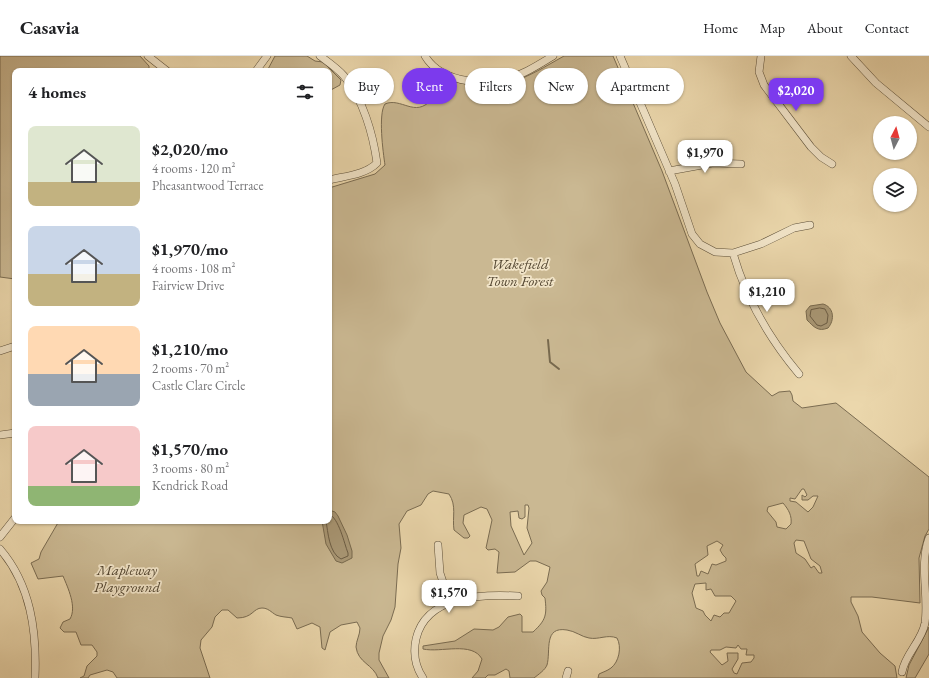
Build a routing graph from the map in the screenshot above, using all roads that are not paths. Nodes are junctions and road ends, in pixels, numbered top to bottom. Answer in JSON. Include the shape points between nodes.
{"nodes":[{"id":1,"x":148,"y":56,"type":"edge"},
{"id":2,"x":267,"y":56,"type":"edge"},
{"id":3,"x":320,"y":56,"type":"edge"},
{"id":4,"x":425,"y":56,"type":"edge"},
{"id":5,"x":553,"y":56,"type":"edge"},
{"id":6,"x":620,"y":56,"type":"edge"},
{"id":7,"x":761,"y":56,"type":"edge"},
{"id":8,"x":851,"y":56,"type":"edge"},
{"id":9,"x":163,"y":68,"type":"edge"},
{"id":10,"x":258,"y":68,"type":"edge"},
{"id":11,"x":929,"y":127,"type":"edge"},
{"id":12,"x":741,"y":164,"type":"dead end"},
{"id":13,"x":832,"y":164,"type":"dead end"},
{"id":14,"x":669,"y":171,"type":"junction"},
{"id":15,"x":332,"y":179,"type":"edge"},
{"id":16,"x":810,"y":225,"type":"dead end"},
{"id":17,"x":733,"y":253,"type":"junction"},
{"id":18,"x":12,"y":347,"type":"edge"},
{"id":19,"x":0,"y":351,"type":"edge"},
{"id":20,"x":799,"y":374,"type":"dead end"},
{"id":21,"x":12,"y":433,"type":"edge"},
{"id":22,"x":0,"y":435,"type":"edge"},
{"id":23,"x":12,"y":522,"type":"edge"},
{"id":24,"x":0,"y":537,"type":"edge"},
{"id":25,"x":929,"y":538,"type":"edge"},
{"id":26,"x":438,"y":545,"type":"dead end"},
{"id":27,"x":0,"y":549,"type":"edge"},
{"id":28,"x":518,"y":596,"type":"dead end"},
{"id":29,"x":450,"y":603,"type":"junction"},
{"id":30,"x":902,"y":672,"type":"dead end"},
{"id":31,"x":35,"y":678,"type":"edge"},
{"id":32,"x":422,"y":678,"type":"edge"}],
"edges":[{"from":1,"to":9,"type":"street"},
{"from":2,"to":10,"type":"street"},
{"from":3,"to":15,"type":"street","via":[[341,73],[351,86],[369,124],[377,163],[360,173]]},
{"from":4,"to":5,"type":"street","via":[[434,68],[445,74],[487,82],[518,75]]},
{"from":6,"to":14,"type":"street"},
{"from":7,"to":13,"type":"street","via":[[759,72],[764,85],[811,148]]},
{"from":8,"to":11,"type":"street","via":[[885,90]]},
{"from":12,"to":14,"type":"street","via":[[713,163]]},
{"from":14,"to":17,"type":"street","via":[[697,242],[715,252]]},
{"from":16,"to":17,"type":"street","via":[[794,228],[761,244]]},
{"from":17,"to":20,"type":"street","via":[[740,279],[753,308],[781,353]]},
{"from":18,"to":19,"type":"street"},
{"from":21,"to":22,"type":"street"},
{"from":23,"to":24,"type":"street"},
{"from":25,"to":30,"type":"street","via":[[925,556],[925,625],[905,661]]},
{"from":26,"to":29,"type":"street","via":[[440,573]]},
{"from":27,"to":31,"type":"street","via":[[16,571],[28,602],[34,637]]},
{"from":28,"to":29,"type":"street","via":[[482,595]]},
{"from":29,"to":32,"type":"street","via":[[429,616],[418,634],[416,660]]}]}
